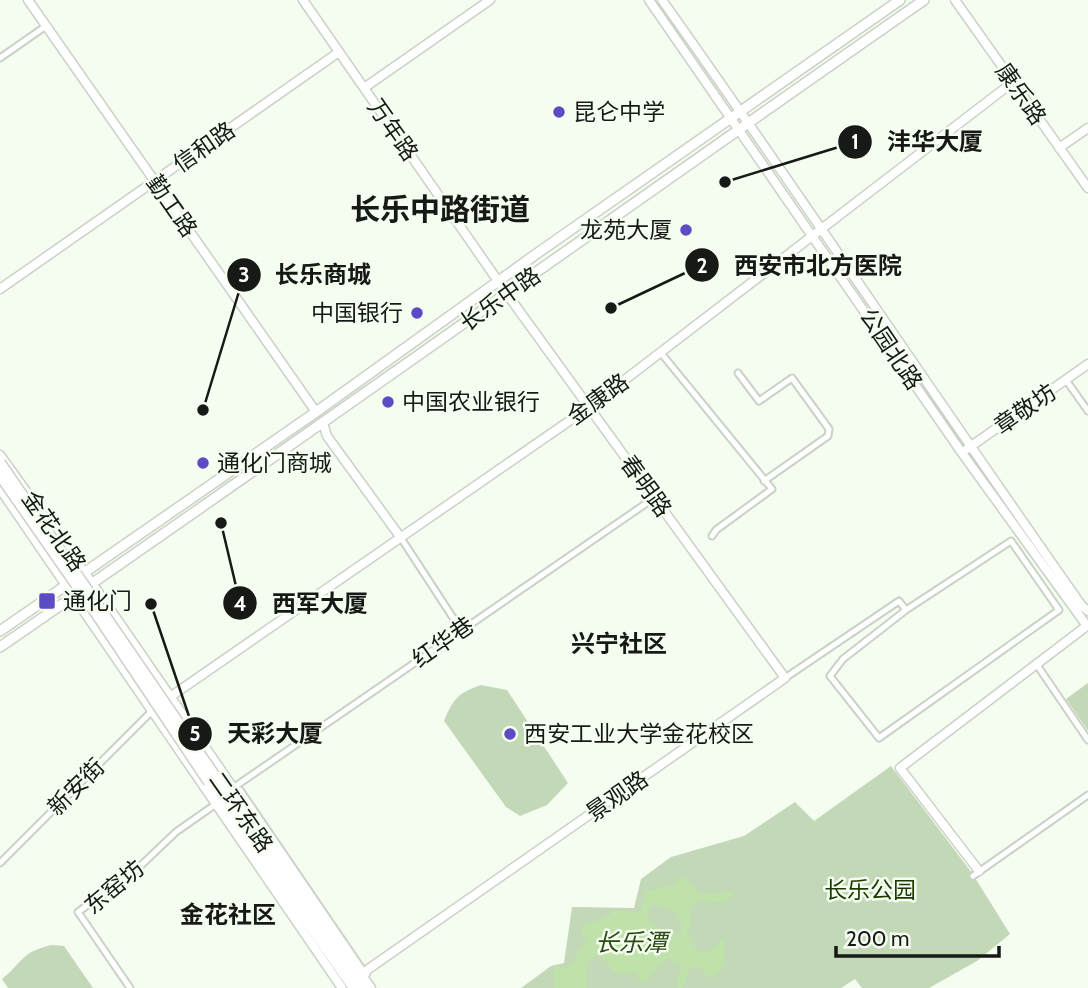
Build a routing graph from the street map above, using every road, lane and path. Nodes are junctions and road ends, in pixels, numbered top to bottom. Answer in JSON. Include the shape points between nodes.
{"nodes":[{"id":1,"x":27,"y":0,"type":"edge"},
{"id":2,"x":303,"y":0,"type":"edge"},
{"id":3,"x":490,"y":0,"type":"edge"},
{"id":4,"x":649,"y":0,"type":"edge"},
{"id":5,"x":662,"y":0,"type":"edge"},
{"id":6,"x":900,"y":0,"type":"edge"},
{"id":7,"x":924,"y":0,"type":"edge"},
{"id":8,"x":955,"y":0,"type":"edge"},
{"id":9,"x":46,"y":26,"type":"junction"},
{"id":10,"x":339,"y":52,"type":"junction"},
{"id":11,"x":0,"y":58,"type":"edge"},
{"id":12,"x":1013,"y":82,"type":"junction"},
{"id":13,"x":364,"y":88,"type":"junction"},
{"id":14,"x":736,"y":114,"type":"junction"},
{"id":15,"x":748,"y":122,"type":"junction"},
{"id":16,"x":739,"y":128,"type":"junction"},
{"id":17,"x":1088,"y":128,"type":"edge"},
{"id":18,"x":1059,"y":148,"type":"junction"},
{"id":19,"x":155,"y":181,"type":"junction"},
{"id":20,"x":1088,"y":188,"type":"edge"},
{"id":21,"x":818,"y":234,"type":"junction"},
{"id":22,"x":498,"y":282,"type":"junction"},
{"id":23,"x":0,"y":289,"type":"edge"},
{"id":24,"x":507,"y":294,"type":"junction"},
{"id":25,"x":661,"y":353,"type":"junction"},
{"id":26,"x":1088,"y":365,"type":"edge"},
{"id":27,"x":738,"y":373,"type":"dead end"},
{"id":28,"x":1066,"y":380,"type":"junction"},
{"id":29,"x":588,"y":408,"type":"junction"},
{"id":30,"x":1088,"y":411,"type":"edge"},
{"id":31,"x":316,"y":412,"type":"junction"},
{"id":32,"x":323,"y":423,"type":"junction"},
{"id":33,"x":970,"y":447,"type":"junction"},
{"id":34,"x":962,"y":453,"type":"junction"},
{"id":35,"x":0,"y":455,"type":"edge"},
{"id":36,"x":0,"y":463,"type":"edge"},
{"id":37,"x":0,"y":475,"type":"edge"},
{"id":38,"x":764,"y":481,"type":"junction"},
{"id":39,"x":0,"y":489,"type":"edge"},
{"id":40,"x":654,"y":498,"type":"junction"},
{"id":41,"x":712,"y":536,"type":"dead end"},
{"id":42,"x":401,"y":538,"type":"junction"},
{"id":43,"x":82,"y":572,"type":"junction"},
{"id":44,"x":92,"y":583,"type":"junction"},
{"id":45,"x":65,"y":584,"type":"junction"},
{"id":46,"x":74,"y":596,"type":"junction"},
{"id":47,"x":906,"y":610,"type":"junction"},
{"id":48,"x":1088,"y":611,"type":"edge"},
{"id":49,"x":1087,"y":626,"type":"edge"},
{"id":50,"x":461,"y":630,"type":"junction"},
{"id":51,"x":0,"y":631,"type":"edge"},
{"id":52,"x":0,"y":647,"type":"edge"},
{"id":53,"x":1037,"y":665,"type":"junction"},
{"id":54,"x":785,"y":678,"type":"junction"},
{"id":55,"x":170,"y":697,"type":"junction"},
{"id":56,"x":152,"y":711,"type":"junction"},
{"id":57,"x":1088,"y":740,"type":"edge"},
{"id":58,"x":212,"y":778,"type":"junction"},
{"id":59,"x":233,"y":788,"type":"junction"},
{"id":60,"x":1088,"y":795,"type":"edge"},
{"id":61,"x":216,"y":804,"type":"junction"},
{"id":62,"x":241,"y":812,"type":"junction"},
{"id":63,"x":0,"y":863,"type":"edge"},
{"id":64,"x":976,"y":873,"type":"joint"},
{"id":65,"x":364,"y":980,"type":"edge"},
{"id":66,"x":130,"y":988,"type":"edge"},
{"id":67,"x":341,"y":988,"type":"edge"},
{"id":68,"x":354,"y":988,"type":"edge"},
{"id":69,"x":373,"y":988,"type":"edge"}],
"edges":[{"from":1,"to":9,"type":"street","name":"勤工路"},
{"from":2,"to":10,"type":"street","name":"万年路"},
{"from":3,"to":13,"type":"street"},
{"from":4,"to":14,"type":"street","name":"公园北路"},
{"from":5,"to":14,"type":"street","name":"公园北路"},
{"from":6,"to":14,"type":"main road","name":"长乐中路"},
{"from":7,"to":15,"type":"main road","name":"长乐中路"},
{"from":8,"to":12,"type":"street","name":"康乐路"},
{"from":9,"to":11,"type":"street"},
{"from":9,"to":19,"type":"street","name":"勤工路"},
{"from":10,"to":13,"type":"street","name":"万年路"},
{"from":10,"to":19,"type":"street","name":"信和路"},
{"from":12,"to":18,"type":"street","name":"康乐路"},
{"from":12,"to":21,"type":"street","name":"金康路"},
{"from":13,"to":22,"type":"street","name":"万年路"},
{"from":14,"to":15,"type":"street","name":"公园北路"},
{"from":14,"to":16,"type":"street","name":"公园北路"},
{"from":14,"to":22,"type":"main road","name":"长乐中路"},
{"from":15,"to":16,"type":"main road","name":"长乐中路"},
{"from":15,"to":21,"type":"street","name":"公园北路"},
{"from":16,"to":21,"type":"street","name":"公园北路"},
{"from":16,"to":24,"type":"main road","name":"长乐中路"},
{"from":17,"to":18,"type":"street"},
{"from":18,"to":20,"type":"street","name":"康乐路"},
{"from":19,"to":23,"type":"street","name":"信和路"},
{"from":19,"to":31,"type":"street","name":"勤工路"},
{"from":21,"to":25,"type":"street","name":"金康路"},
{"from":21,"to":33,"type":"street","name":"公园北路"},
{"from":21,"to":34,"type":"street","name":"公园北路"},
{"from":22,"to":24,"type":"street","name":"万年路"},
{"from":22,"to":31,"type":"main road","name":"长乐中路"},
{"from":24,"to":29,"type":"street","name":"春明路"},
{"from":24,"to":32,"type":"main road","name":"长乐中路"},
{"from":25,"to":29,"type":"street","name":"金康路"},
{"from":25,"to":38,"type":"street"},
{"from":26,"to":28,"type":"street","name":"章敬坊"},
{"from":27,"to":38,"type":"street","via":[[759,401],[792,378],[829,429],[828,436]]},
{"from":28,"to":30,"type":"street"},
{"from":28,"to":33,"type":"street","name":"章敬坊"},
{"from":29,"to":40,"type":"street","name":"春明路"},
{"from":29,"to":42,"type":"street","name":"金康路"},
{"from":31,"to":43,"type":"main road","name":"长乐中路"},
{"from":32,"to":42,"type":"street","via":[[327,436]]},
{"from":32,"to":44,"type":"main road","name":"长乐中路"},
{"from":33,"to":34,"type":"street","name":"章敬坊"},
{"from":33,"to":48,"type":"street","name":"公园北路"},
{"from":34,"to":49,"type":"street","name":"公园北路"},
{"from":35,"to":43,"type":"street","name":"金花北路"},
{"from":36,"to":58,"type":"highway","name":"二环东路","bridge":true},
{"from":37,"to":58,"type":"highway","name":"二环东路","bridge":true},
{"from":38,"to":41,"type":"street","via":[[772,489]]},
{"from":39,"to":45,"type":"street","name":"金花北路"},
{"from":40,"to":50,"type":"street","name":"红华巷"},
{"from":40,"to":54,"type":"street","name":"春明路"},
{"from":42,"to":50,"type":"street"},
{"from":42,"to":55,"type":"street","name":"金康路"},
{"from":43,"to":44,"type":"street","name":"金花北路"},
{"from":43,"to":45,"type":"main road","name":"长乐中路"},
{"from":44,"to":46,"type":"main road","name":"长乐中路"},
{"from":44,"to":55,"type":"street","name":"金花北路"},
{"from":45,"to":46,"type":"street","name":"金花北路"},
{"from":45,"to":51,"type":"main road","name":"长乐中路"},
{"from":46,"to":52,"type":"main road","name":"长乐中路"},
{"from":46,"to":56,"type":"street","name":"金花北路"},
{"from":47,"to":47,"type":"street","via":[[843,659],[830,676],[879,738],[1059,610],[1011,541]]},
{"from":47,"to":54,"type":"street","name":"景观路","via":[[899,601]]},
{"from":49,"to":53,"type":"street"},
{"from":50,"to":59,"type":"street","name":"红华巷"},
{"from":53,"to":57,"type":"street"},
{"from":53,"to":64,"type":"street","via":[[900,768]]},
{"from":54,"to":65,"type":"street","name":"景观路","via":[[390,954]]},
{"from":55,"to":59,"type":"street","name":"金花北路"},
{"from":56,"to":61,"type":"street","name":"金花北路"},
{"from":56,"to":63,"type":"street","name":"新安街"},
{"from":58,"to":61,"type":"highway"},
{"from":58,"to":62,"type":"highway","name":"二环东路"},
{"from":58,"to":68,"type":"highway","name":"二环东路"},
{"from":59,"to":62,"type":"highway"},
{"from":59,"to":65,"type":"street","name":"金花北路"},
{"from":60,"to":64,"type":"street"},
{"from":61,"to":66,"type":"street","name":"东窑坊","via":[[78,912]]},
{"from":61,"to":67,"type":"street","name":"金花北路"},
{"from":62,"to":65,"type":"highway","name":"二环东路"},
{"from":65,"to":69,"type":"street","name":"金花北路"}]}
